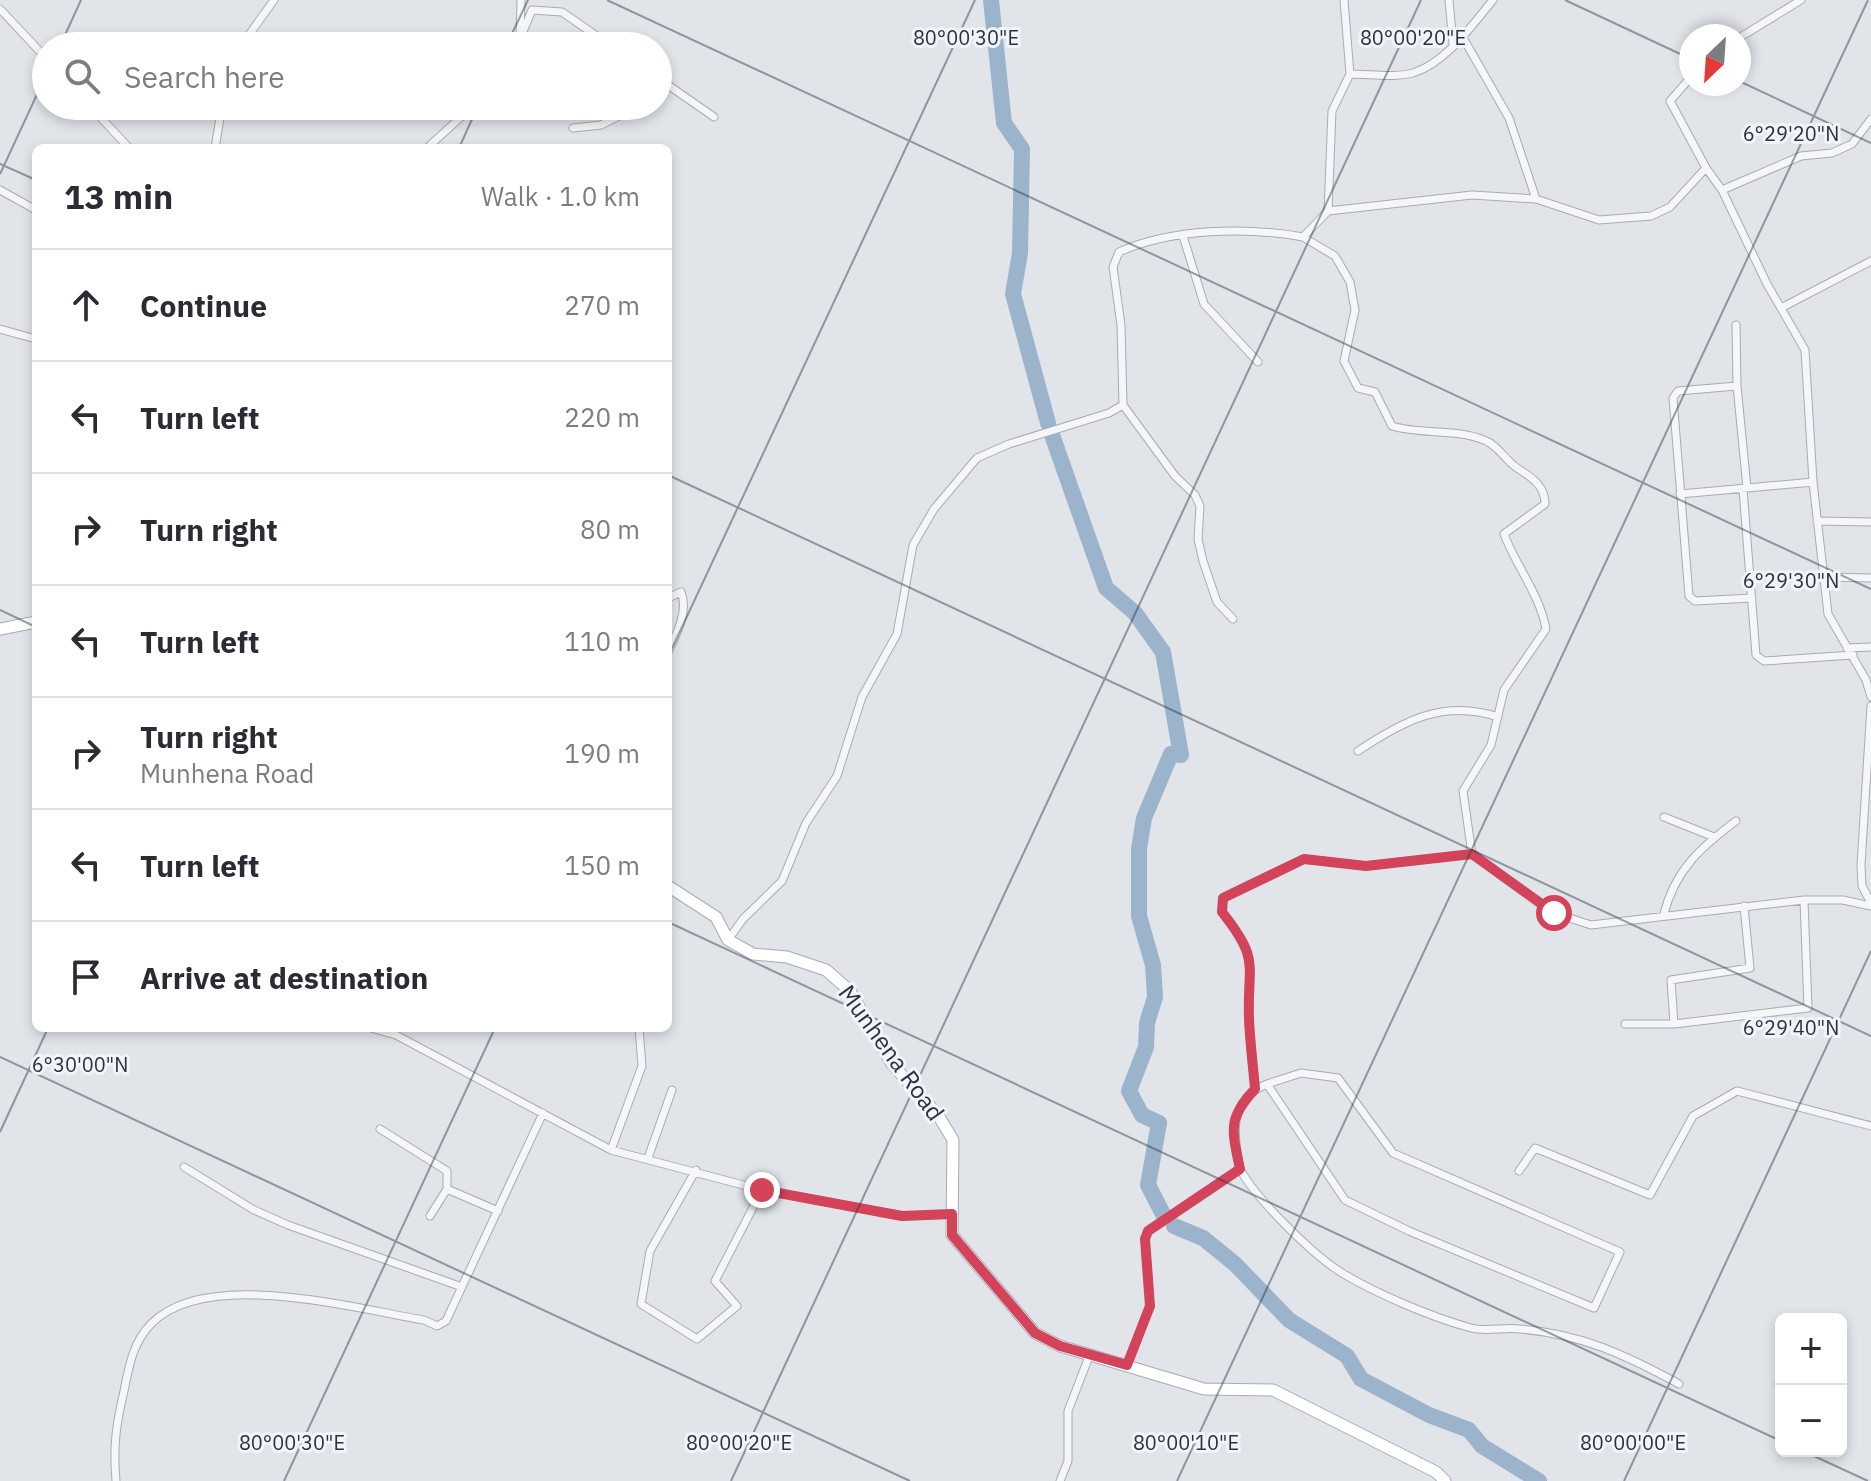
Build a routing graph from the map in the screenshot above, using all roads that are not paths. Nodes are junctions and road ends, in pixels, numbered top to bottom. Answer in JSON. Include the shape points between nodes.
{"nodes":[{"id":1,"x":274,"y":0,"type":"edge"},
{"id":2,"x":521,"y":0,"type":"edge"},
{"id":3,"x":1344,"y":0,"type":"edge"},
{"id":4,"x":1449,"y":0,"type":"edge"},
{"id":5,"x":1493,"y":0,"type":"edge"},
{"id":6,"x":1801,"y":0,"type":"edge"},
{"id":7,"x":0,"y":9,"type":"edge"},
{"id":8,"x":1751,"y":31,"type":"edge"},
{"id":9,"x":251,"y":32,"type":"edge"},
{"id":10,"x":519,"y":32,"type":"edge"},
{"id":11,"x":523,"y":32,"type":"edge"},
{"id":12,"x":591,"y":32,"type":"edge"},
{"id":13,"x":1462,"y":36,"type":"junction"},
{"id":14,"x":32,"y":43,"type":"edge"},
{"id":15,"x":1453,"y":44,"type":"junction"},
{"id":16,"x":1350,"y":74,"type":"junction"},
{"id":17,"x":672,"y":89,"type":"edge"},
{"id":18,"x":1679,"y":91,"type":"edge"},
{"id":19,"x":714,"y":117,"type":"dead end"},
{"id":20,"x":1871,"y":119,"type":"edge"},
{"id":21,"x":103,"y":120,"type":"edge"},
{"id":22,"x":220,"y":120,"type":"edge"},
{"id":23,"x":458,"y":120,"type":"edge"},
{"id":24,"x":611,"y":120,"type":"edge"},
{"id":25,"x":573,"y":128,"type":"dead end"},
{"id":26,"x":125,"y":144,"type":"edge"},
{"id":27,"x":216,"y":144,"type":"edge"},
{"id":28,"x":431,"y":144,"type":"edge"},
{"id":29,"x":1706,"y":168,"type":"junction"},
{"id":30,"x":0,"y":190,"type":"edge"},
{"id":31,"x":1722,"y":190,"type":"junction"},
{"id":32,"x":1536,"y":199,"type":"junction"},
{"id":33,"x":32,"y":208,"type":"edge"},
{"id":34,"x":1328,"y":211,"type":"junction"},
{"id":35,"x":1183,"y":236,"type":"junction"},
{"id":36,"x":1303,"y":237,"type":"junction"},
{"id":37,"x":1871,"y":261,"type":"edge"},
{"id":38,"x":1781,"y":308,"type":"junction"},
{"id":39,"x":1736,"y":325,"type":"dead end"},
{"id":40,"x":0,"y":329,"type":"edge"},
{"id":41,"x":32,"y":338,"type":"edge"},
{"id":42,"x":1258,"y":362,"type":"dead end"},
{"id":43,"x":1737,"y":386,"type":"junction"},
{"id":44,"x":1123,"y":405,"type":"junction"},
{"id":45,"x":1813,"y":482,"type":"junction"},
{"id":46,"x":1745,"y":489,"type":"junction"},
{"id":47,"x":1680,"y":494,"type":"junction"},
{"id":48,"x":1817,"y":521,"type":"junction"},
{"id":49,"x":1871,"y":522,"type":"edge"},
{"id":50,"x":1824,"y":577,"type":"junction"},
{"id":51,"x":1871,"y":578,"type":"edge"},
{"id":52,"x":672,"y":596,"type":"edge"},
{"id":53,"x":1752,"y":598,"type":"junction"},
{"id":54,"x":1233,"y":619,"type":"dead end"},
{"id":55,"x":32,"y":623,"type":"edge"},
{"id":56,"x":0,"y":629,"type":"edge"},
{"id":57,"x":672,"y":643,"type":"edge"},
{"id":58,"x":1871,"y":647,"type":"edge"},
{"id":59,"x":1847,"y":648,"type":"junction"},
{"id":60,"x":1853,"y":655,"type":"junction"},
{"id":61,"x":1871,"y":697,"type":"edge"},
{"id":62,"x":1871,"y":706,"type":"edge"},
{"id":63,"x":1498,"y":717,"type":"junction"},
{"id":64,"x":1358,"y":751,"type":"dead end"},
{"id":65,"x":1664,"y":817,"type":"dead end"},
{"id":66,"x":1736,"y":821,"type":"dead end"},
{"id":67,"x":1714,"y":837,"type":"junction"},
{"id":68,"x":1472,"y":854,"type":"junction"},
{"id":69,"x":1861,"y":865,"type":"junction"},
{"id":70,"x":1871,"y":865,"type":"edge"},
{"id":71,"x":672,"y":889,"type":"edge"},
{"id":72,"x":1804,"y":900,"type":"junction"},
{"id":73,"x":1871,"y":905,"type":"edge"},
{"id":74,"x":1744,"y":906,"type":"junction"},
{"id":75,"x":1664,"y":914,"type":"junction"},
{"id":76,"x":728,"y":940,"type":"junction"},
{"id":77,"x":1625,"y":1024,"type":"dead end"},
{"id":78,"x":1674,"y":1024,"type":"junction"},
{"id":79,"x":385,"y":1032,"type":"edge"},
{"id":80,"x":639,"y":1032,"type":"edge"},
{"id":81,"x":1267,"y":1084,"type":"junction"},
{"id":82,"x":1255,"y":1089,"type":"junction"},
{"id":83,"x":672,"y":1090,"type":"dead end"},
{"id":84,"x":543,"y":1113,"type":"junction"},
{"id":85,"x":1871,"y":1126,"type":"edge"},
{"id":86,"x":380,"y":1129,"type":"dead end"},
{"id":87,"x":611,"y":1150,"type":"junction"},
{"id":88,"x":648,"y":1158,"type":"junction"},
{"id":89,"x":184,"y":1167,"type":"dead end"},
{"id":90,"x":1240,"y":1169,"type":"junction"},
{"id":91,"x":696,"y":1170,"type":"junction"},
{"id":92,"x":1519,"y":1171,"type":"dead end"},
{"id":93,"x":447,"y":1189,"type":"junction"},
{"id":94,"x":762,"y":1190,"type":"junction"},
{"id":95,"x":498,"y":1211,"type":"junction"},
{"id":96,"x":952,"y":1214,"type":"junction"},
{"id":97,"x":430,"y":1216,"type":"dead end"},
{"id":98,"x":462,"y":1287,"type":"junction"},
{"id":99,"x":1090,"y":1354,"type":"junction"},
{"id":100,"x":1127,"y":1365,"type":"junction"},
{"id":101,"x":1679,"y":1384,"type":"dead end"},
{"id":102,"x":116,"y":1481,"type":"edge"},
{"id":103,"x":1060,"y":1481,"type":"edge"},
{"id":104,"x":1445,"y":1481,"type":"edge"}],
"edges":[{"from":1,"to":9,"type":"street"},
{"from":2,"to":10,"type":"street"},
{"from":3,"to":16,"type":"street"},
{"from":4,"to":15,"type":"street"},
{"from":5,"to":13,"type":"street"},
{"from":6,"to":8,"type":"street"},
{"from":7,"to":14,"type":"street"},
{"from":11,"to":12,"type":"street","via":[[532,10],[562,12]]},
{"from":13,"to":15,"type":"street"},
{"from":13,"to":32,"type":"street","via":[[1509,118]]},
{"from":15,"to":16,"type":"street","via":[[1416,72]]},
{"from":16,"to":34,"type":"street","via":[[1332,111]]},
{"from":17,"to":19,"type":"street"},
{"from":18,"to":29,"type":"street","via":[[1670,101]]},
{"from":20,"to":31,"type":"street","via":[[1852,144],[1832,153],[1801,156]]},
{"from":21,"to":26,"type":"street"},
{"from":22,"to":27,"type":"street"},
{"from":23,"to":28,"type":"street"},
{"from":24,"to":25,"type":"street"},
{"from":29,"to":31,"type":"street"},
{"from":29,"to":32,"type":"street","via":[[1670,207],[1651,216],[1599,220]]},
{"from":30,"to":33,"type":"street"},
{"from":31,"to":38,"type":"street"},
{"from":32,"to":34,"type":"street","via":[[1472,195]]},
{"from":34,"to":36,"type":"street"},
{"from":35,"to":36,"type":"street","via":[[1267,231]]},
{"from":35,"to":42,"type":"street","via":[[1204,304]]},
{"from":35,"to":44,"type":"street","via":[[1139,243],[1119,252],[1113,267]]},
{"from":36,"to":63,"type":"street","via":[[1335,256],[1350,282],[1355,310],[1344,361],[1358,388],[1375,392],[1392,426],[1487,440],[1531,475],[1545,495],[1545,504],[1504,534],[1542,608],[1546,629],[1504,690]]},
{"from":37,"to":38,"type":"street"},
{"from":38,"to":45,"type":"street","via":[[1805,350]]},
{"from":39,"to":43,"type":"street"},
{"from":40,"to":41,"type":"street"},
{"from":43,"to":46,"type":"street"},
{"from":43,"to":47,"type":"street","via":[[1678,391],[1673,398]]},
{"from":44,"to":54,"type":"street","via":[[1195,495],[1203,561],[1217,602]]},
{"from":44,"to":76,"type":"street","via":[[977,458],[934,509],[913,545],[897,634],[862,697],[837,776],[806,823],[782,881]]},
{"from":45,"to":46,"type":"street"},
{"from":45,"to":48,"type":"street"},
{"from":46,"to":47,"type":"street"},
{"from":46,"to":53,"type":"street"},
{"from":47,"to":53,"type":"street","via":[[1689,596],[1695,601]]},
{"from":48,"to":49,"type":"street"},
{"from":48,"to":50,"type":"street"},
{"from":50,"to":51,"type":"street"},
{"from":50,"to":59,"type":"street","via":[[1828,614]]},
{"from":52,"to":57,"type":"street","via":[[681,592],[684,597]]},
{"from":53,"to":60,"type":"street","via":[[1756,655],[1764,661]]},
{"from":55,"to":56,"type":"street"},
{"from":58,"to":59,"type":"street"},
{"from":59,"to":60,"type":"street"},
{"from":60,"to":61,"type":"street"},
{"from":62,"to":69,"type":"street"},
{"from":63,"to":64,"type":"street","via":[[1459,709],[1423,714]]},
{"from":63,"to":68,"type":"street","via":[[1491,745],[1463,791]]},
{"from":65,"to":67,"type":"street"},
{"from":66,"to":67,"type":"street"},
{"from":67,"to":75,"type":"street","via":[[1683,867]]},
{"from":68,"to":75,"type":"street","via":[[1554,913],[1591,925]]},
{"from":68,"to":82,"type":"street","via":[[1366,866],[1304,859],[1223,898],[1222,912],[1243,939],[1253,970],[1249,1015]]},
{"from":69,"to":70,"type":"street"},
{"from":69,"to":73,"type":"street","via":[[1862,886]]},
{"from":71,"to":76,"type":"street","name":"Munhena Road","via":[[716,917]]},
{"from":72,"to":73,"type":"street"},
{"from":72,"to":74,"type":"street"},
{"from":72,"to":78,"type":"street","via":[[1808,1008]]},
{"from":74,"to":75,"type":"street"},
{"from":74,"to":78,"type":"street","via":[[1750,968],[1671,980]]},
{"from":76,"to":96,"type":"street","name":"Munhena Road","via":[[753,954],[787,957],[826,970],[850,991],[892,1064],[953,1140]]},
{"from":77,"to":78,"type":"street"},
{"from":79,"to":84,"type":"street"},
{"from":80,"to":87,"type":"street","via":[[642,1066]]},
{"from":81,"to":81,"type":"street","via":[[1345,1200],[1594,1308],[1620,1252],[1393,1153],[1338,1078],[1301,1073]]},
{"from":81,"to":82,"type":"street"},
{"from":82,"to":90,"type":"street","via":[[1237,1109],[1233,1137]]},
{"from":83,"to":88,"type":"street"},
{"from":84,"to":87,"type":"street"},
{"from":84,"to":95,"type":"street"},
{"from":85,"to":92,"type":"street","via":[[1737,1091],[1693,1116],[1650,1195],[1535,1148]]},
{"from":86,"to":93,"type":"street","via":[[447,1171]]},
{"from":87,"to":88,"type":"street"},
{"from":88,"to":91,"type":"street"},
{"from":89,"to":98,"type":"street","via":[[288,1225]]},
{"from":90,"to":100,"type":"street","via":[[1148,1231],[1150,1306]]},
{"from":90,"to":101,"type":"street","via":[[1284,1222],[1341,1272],[1475,1329],[1518,1328],[1619,1351]]},
{"from":91,"to":94,"type":"street"},
{"from":91,"to":94,"type":"street","via":[[650,1251],[641,1304],[697,1339],[737,1306],[715,1281]]},
{"from":93,"to":95,"type":"street"},
{"from":93,"to":97,"type":"street"},
{"from":94,"to":96,"type":"street","via":[[902,1216]]},
{"from":95,"to":98,"type":"street"},
{"from":96,"to":99,"type":"street","name":"Munhena Road","via":[[952,1235],[1035,1333]]},
{"from":98,"to":102,"type":"street","via":[[446,1321],[437,1326],[262,1293],[227,1294],[179,1307],[152,1323],[132,1353],[113,1441]]},
{"from":99,"to":100,"type":"street","name":"Munhena Road"},
{"from":99,"to":103,"type":"street","via":[[1068,1411],[1068,1461]]},
{"from":100,"to":104,"type":"street","name":"Munhena Road","via":[[1204,1389],[1273,1390]]}]}
